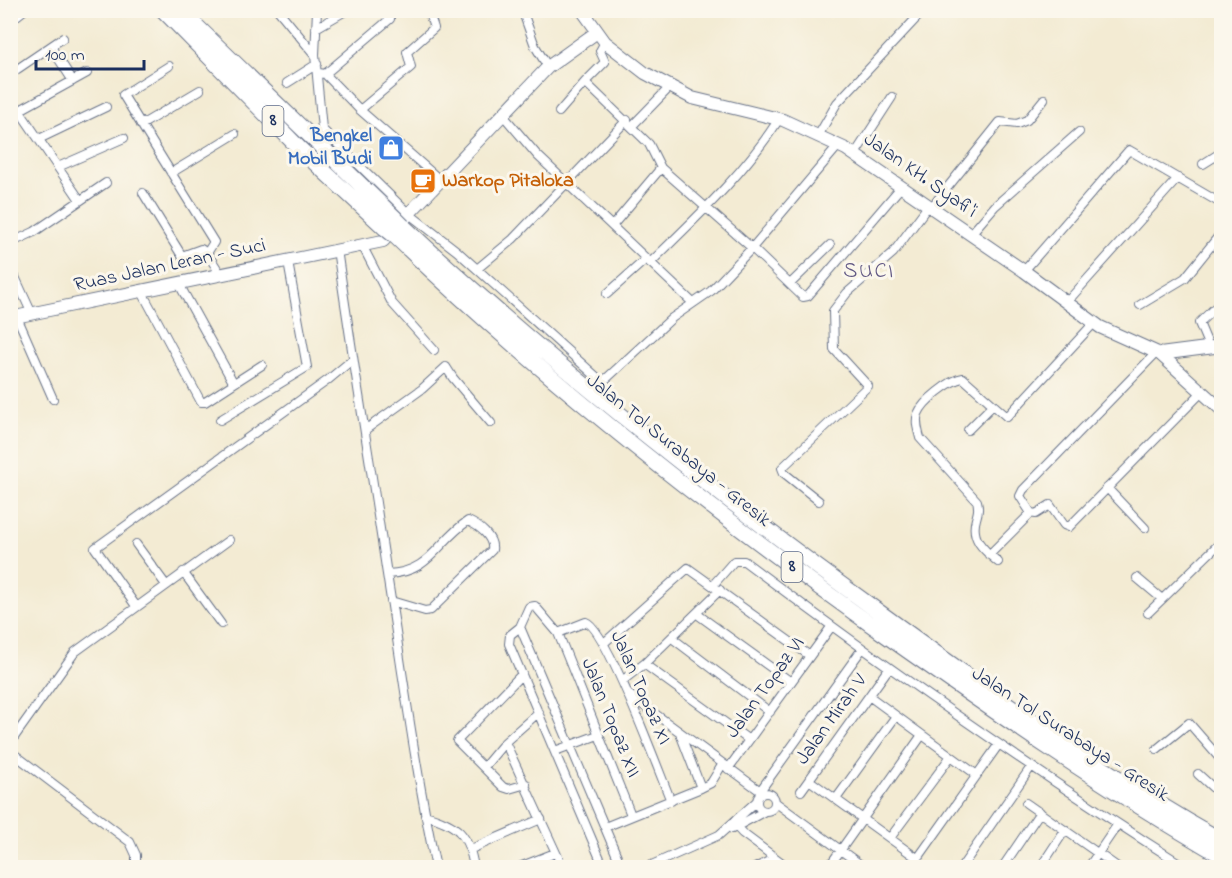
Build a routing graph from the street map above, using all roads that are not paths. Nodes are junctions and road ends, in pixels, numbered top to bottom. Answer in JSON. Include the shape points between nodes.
{"nodes":[{"id":1,"x":24,"y":10,"type":"edge"},
{"id":2,"x":163,"y":10,"type":"edge"},
{"id":3,"x":180,"y":10,"type":"edge"},
{"id":4,"x":278,"y":10,"type":"edge"},
{"id":5,"x":317,"y":10,"type":"edge"},
{"id":6,"x":347,"y":10,"type":"edge"},
{"id":7,"x":389,"y":10,"type":"edge"},
{"id":8,"x":428,"y":10,"type":"edge"},
{"id":9,"x":582,"y":10,"type":"edge"},
{"id":10,"x":924,"y":10,"type":"edge"},
{"id":11,"x":525,"y":18,"type":"dead end"},
{"id":12,"x":10,"y":21,"type":"edge"},
{"id":13,"x":316,"y":28,"type":"junction"},
{"id":14,"x":597,"y":32,"type":"junction"},
{"id":15,"x":63,"y":38,"type":"dead end"},
{"id":16,"x":605,"y":42,"type":"junction"},
{"id":17,"x":51,"y":47,"type":"junction"},
{"id":18,"x":169,"y":66,"type":"dead end"},
{"id":19,"x":319,"y":66,"type":"junction"},
{"id":20,"x":548,"y":67,"type":"junction"},
{"id":21,"x":87,"y":73,"type":"dead end"},
{"id":22,"x":10,"y":74,"type":"edge"},
{"id":23,"x":73,"y":81,"type":"junction"},
{"id":24,"x":585,"y":82,"type":"junction"},
{"id":25,"x":287,"y":83,"type":"dead end"},
{"id":26,"x":670,"y":87,"type":"junction"},
{"id":27,"x":200,"y":90,"type":"dead end"},
{"id":28,"x":10,"y":97,"type":"edge"},
{"id":29,"x":892,"y":97,"type":"dead end"},
{"id":30,"x":1044,"y":99,"type":"dead end"},
{"id":31,"x":106,"y":106,"type":"dead end"},
{"id":32,"x":20,"y":110,"type":"junction"},
{"id":33,"x":360,"y":111,"type":"junction"},
{"id":34,"x":560,"y":112,"type":"dead end"},
{"id":35,"x":502,"y":114,"type":"junction"},
{"id":36,"x":778,"y":119,"type":"junction"},
{"id":37,"x":629,"y":123,"type":"junction"},
{"id":38,"x":141,"y":125,"type":"junction"},
{"id":39,"x":1079,"y":132,"type":"dead end"},
{"id":40,"x":235,"y":134,"type":"dead end"},
{"id":41,"x":818,"y":136,"type":"junction"},
{"id":42,"x":124,"y":138,"type":"dead end"},
{"id":43,"x":39,"y":139,"type":"junction"},
{"id":44,"x":839,"y":145,"type":"junction"},
{"id":45,"x":1221,"y":152,"type":"edge"},
{"id":46,"x":855,"y":154,"type":"junction"},
{"id":47,"x":1203,"y":164,"type":"dead end"},
{"id":48,"x":58,"y":167,"type":"junction"},
{"id":49,"x":661,"y":168,"type":"junction"},
{"id":50,"x":171,"y":173,"type":"junction"},
{"id":51,"x":1178,"y":178,"type":"junction"},
{"id":52,"x":440,"y":180,"type":"junction"},
{"id":53,"x":567,"y":182,"type":"junction"},
{"id":54,"x":106,"y":183,"type":"dead end"},
{"id":55,"x":901,"y":187,"type":"junction"},
{"id":56,"x":143,"y":193,"type":"dead end"},
{"id":57,"x":80,"y":200,"type":"junction"},
{"id":58,"x":1221,"y":204,"type":"edge"},
{"id":59,"x":930,"y":207,"type":"junction"},
{"id":60,"x":706,"y":208,"type":"junction"},
{"id":61,"x":613,"y":225,"type":"junction"},
{"id":62,"x":395,"y":227,"type":"junction"},
{"id":63,"x":1221,"y":232,"type":"edge"},
{"id":64,"x":970,"y":235,"type":"junction"},
{"id":65,"x":10,"y":243,"type":"edge"},
{"id":66,"x":830,"y":245,"type":"dead end"},
{"id":67,"x":363,"y":247,"type":"junction"},
{"id":68,"x":752,"y":248,"type":"junction"},
{"id":69,"x":337,"y":249,"type":"junction"},
{"id":70,"x":207,"y":253,"type":"junction"},
{"id":71,"x":288,"y":261,"type":"junction"},
{"id":72,"x":648,"y":261,"type":"junction"},
{"id":73,"x":11,"y":267,"type":"edge"},
{"id":74,"x":477,"y":270,"type":"junction"},
{"id":75,"x":1024,"y":271,"type":"junction"},
{"id":76,"x":221,"y":275,"type":"junction"},
{"id":77,"x":179,"y":284,"type":"junction"},
{"id":78,"x":790,"y":284,"type":"junction"},
{"id":79,"x":142,"y":292,"type":"junction"},
{"id":80,"x":607,"y":294,"type":"dead end"},
{"id":81,"x":1221,"y":301,"type":"edge"},
{"id":82,"x":693,"y":303,"type":"junction"},
{"id":83,"x":1066,"y":303,"type":"junction"},
{"id":84,"x":1140,"y":305,"type":"dead end"},
{"id":85,"x":32,"y":314,"type":"junction"},
{"id":86,"x":14,"y":318,"type":"edge"},
{"id":87,"x":1094,"y":323,"type":"junction"},
{"id":88,"x":1216,"y":348,"type":"edge"},
{"id":89,"x":434,"y":350,"type":"dead end"},
{"id":90,"x":1158,"y":353,"type":"junction"},
{"id":91,"x":352,"y":360,"type":"junction"},
{"id":92,"x":262,"y":365,"type":"dead end"},
{"id":93,"x":233,"y":382,"type":"junction"},
{"id":94,"x":1202,"y":392,"type":"junction"},
{"id":95,"x":53,"y":399,"type":"dead end"},
{"id":96,"x":992,"y":406,"type":"junction"},
{"id":97,"x":1221,"y":410,"type":"edge"},
{"id":98,"x":220,"y":420,"type":"dead end"},
{"id":99,"x":491,"y":423,"type":"dead end"},
{"id":100,"x":365,"y":430,"type":"junction"},
{"id":101,"x":968,"y":430,"type":"dead end"},
{"id":102,"x":1107,"y":488,"type":"junction"},
{"id":103,"x":819,"y":501,"type":"dead end"},
{"id":104,"x":1031,"y":513,"type":"junction"},
{"id":105,"x":1145,"y":528,"type":"dead end"},
{"id":106,"x":229,"y":540,"type":"dead end"},
{"id":107,"x":1221,"y":541,"type":"edge"},
{"id":108,"x":136,"y":544,"type":"dead end"},
{"id":109,"x":989,"y":555,"type":"junction"},
{"id":110,"x":998,"y":562,"type":"dead end"},
{"id":111,"x":183,"y":572,"type":"junction"},
{"id":112,"x":387,"y":574,"type":"junction"},
{"id":113,"x":1137,"y":578,"type":"dead end"},
{"id":114,"x":166,"y":585,"type":"junction"},
{"id":115,"x":717,"y":588,"type":"junction"},
{"id":116,"x":1162,"y":599,"type":"junction"},
{"id":117,"x":392,"y":601,"type":"junction"},
{"id":118,"x":136,"y":606,"type":"junction"},
{"id":119,"x":1148,"y":613,"type":"dead end"},
{"id":120,"x":697,"y":614,"type":"junction"},
{"id":121,"x":221,"y":624,"type":"dead end"},
{"id":122,"x":520,"y":627,"type":"junction"},
{"id":123,"x":831,"y":627,"type":"junction"},
{"id":124,"x":558,"y":633,"type":"junction"},
{"id":125,"x":672,"y":638,"type":"junction"},
{"id":126,"x":604,"y":643,"type":"junction"},
{"id":127,"x":862,"y":649,"type":"junction"},
{"id":128,"x":810,"y":656,"type":"junction"},
{"id":129,"x":644,"y":664,"type":"junction"},
{"id":130,"x":889,"y":668,"type":"junction"},
{"id":131,"x":522,"y":674,"type":"junction"},
{"id":132,"x":622,"y":681,"type":"junction"},
{"id":133,"x":791,"y":682,"type":"junction"},
{"id":134,"x":628,"y":694,"type":"junction"},
{"id":135,"x":869,"y":696,"type":"junction"},
{"id":136,"x":539,"y":712,"type":"junction"},
{"id":137,"x":770,"y":712,"type":"junction"},
{"id":138,"x":896,"y":716,"type":"junction"},
{"id":139,"x":680,"y":733,"type":"junction"},
{"id":140,"x":598,"y":735,"type":"junction"},
{"id":141,"x":922,"y":735,"type":"junction"},
{"id":142,"x":749,"y":740,"type":"junction"},
{"id":143,"x":505,"y":742,"type":"junction"},
{"id":144,"x":10,"y":743,"type":"edge"},
{"id":145,"x":999,"y":744,"type":"junction"},
{"id":146,"x":572,"y":745,"type":"junction"},
{"id":147,"x":1157,"y":748,"type":"dead end"},
{"id":148,"x":10,"y":751,"type":"edge"},
{"id":149,"x":555,"y":751,"type":"junction"},
{"id":150,"x":951,"y":756,"type":"junction"},
{"id":151,"x":1221,"y":761,"type":"edge"},
{"id":152,"x":484,"y":767,"type":"junction"},
{"id":153,"x":725,"y":767,"type":"junction"},
{"id":154,"x":1030,"y":767,"type":"junction"},
{"id":155,"x":1198,"y":774,"type":"dead end"},
{"id":156,"x":977,"y":775,"type":"junction"},
{"id":157,"x":809,"y":780,"type":"junction"},
{"id":158,"x":526,"y":784,"type":"junction"},
{"id":159,"x":701,"y":788,"type":"junction"},
{"id":160,"x":801,"y":791,"type":"dead end"},
{"id":161,"x":761,"y":792,"type":"junction"},
{"id":162,"x":1221,"y":796,"type":"edge"},
{"id":163,"x":836,"y":799,"type":"junction"},
{"id":164,"x":671,"y":801,"type":"junction"},
{"id":165,"x":757,"y":801,"type":"junction"},
{"id":166,"x":775,"y":802,"type":"junction"},
{"id":167,"x":1026,"y":803,"type":"dead end"},
{"id":168,"x":765,"y":811,"type":"junction"},
{"id":169,"x":1040,"y":812,"type":"junction"},
{"id":170,"x":425,"y":815,"type":"junction"},
{"id":171,"x":631,"y":815,"type":"junction"},
{"id":172,"x":862,"y":818,"type":"junction"},
{"id":173,"x":541,"y":819,"type":"junction"},
{"id":174,"x":1118,"y":824,"type":"junction"},
{"id":175,"x":605,"y":827,"type":"junction"},
{"id":176,"x":732,"y":827,"type":"junction"},
{"id":177,"x":1065,"y":830,"type":"junction"},
{"id":178,"x":890,"y":838,"type":"junction"},
{"id":179,"x":1221,"y":840,"type":"edge"},
{"id":180,"x":471,"y":849,"type":"junction"},
{"id":181,"x":840,"y":850,"type":"junction"},
{"id":182,"x":555,"y":853,"type":"junction"},
{"id":183,"x":1099,"y":853,"type":"junction"},
{"id":184,"x":1221,"y":856,"type":"edge"},
{"id":185,"x":917,"y":858,"type":"junction"},
{"id":186,"x":769,"y":861,"type":"edge"},
{"id":187,"x":658,"y":865,"type":"edge"},
{"id":188,"x":136,"y":867,"type":"edge"},
{"id":189,"x":436,"y":867,"type":"edge"},
{"id":190,"x":474,"y":867,"type":"edge"},
{"id":191,"x":517,"y":867,"type":"edge"},
{"id":192,"x":562,"y":867,"type":"edge"},
{"id":193,"x":604,"y":867,"type":"edge"},
{"id":194,"x":622,"y":867,"type":"edge"},
{"id":195,"x":645,"y":867,"type":"edge"},
{"id":196,"x":755,"y":867,"type":"edge"},
{"id":197,"x":789,"y":867,"type":"edge"},
{"id":198,"x":828,"y":867,"type":"edge"},
{"id":199,"x":865,"y":867,"type":"edge"},
{"id":200,"x":911,"y":867,"type":"edge"},
{"id":201,"x":961,"y":867,"type":"edge"},
{"id":202,"x":1002,"y":867,"type":"edge"},
{"id":203,"x":1040,"y":867,"type":"edge"},
{"id":204,"x":1088,"y":867,"type":"edge"},
{"id":205,"x":1119,"y":867,"type":"edge"},
{"id":206,"x":1186,"y":867,"type":"edge"}],
"edges":[{"from":1,"to":12,"type":"street"},
{"from":2,"to":62,"type":"highway","name":"Jalan Tol Surabaya - Gresik","number":"8","via":[[300,149]]},
{"from":3,"to":62,"type":"highway","name":"Jalan Tol Surabaya - Gresik","number":"8"},
{"from":4,"to":19,"type":"street"},
{"from":5,"to":13,"type":"street"},
{"from":6,"to":13,"type":"street"},
{"from":7,"to":19,"type":"street","via":[[390,19]]},
{"from":8,"to":33,"type":"street","via":[[434,28],[407,52],[411,67]]},
{"from":9,"to":14,"type":"main road","name":"Jalan KH. Syafi'i"},
{"from":10,"to":41,"type":"street","via":[[837,103]]},
{"from":11,"to":20,"type":"street"},
{"from":13,"to":19,"type":"street"},
{"from":14,"to":16,"type":"main road","name":"Jalan KH. Syafi'i"},
{"from":14,"to":20,"type":"main road"},
{"from":15,"to":17,"type":"street"},
{"from":16,"to":24,"type":"street","via":[[600,51],[605,62]]},
{"from":16,"to":26,"type":"main road","name":"Jalan KH. Syafi'i"},
{"from":17,"to":22,"type":"street"},
{"from":17,"to":23,"type":"street"},
{"from":18,"to":38,"type":"street","via":[[123,93]]},
{"from":19,"to":25,"type":"street"},
{"from":19,"to":33,"type":"street"},
{"from":19,"to":62,"type":"street","via":[[320,125]]},
{"from":20,"to":35,"type":"main road"},
{"from":21,"to":23,"type":"street"},
{"from":23,"to":32,"type":"street"},
{"from":24,"to":34,"type":"street"},
{"from":24,"to":37,"type":"street"},
{"from":26,"to":36,"type":"main road","name":"Jalan KH. Syafi'i","via":[[692,98]]},
{"from":26,"to":37,"type":"street"},
{"from":27,"to":38,"type":"street"},
{"from":28,"to":32,"type":"street"},
{"from":29,"to":46,"type":"street"},
{"from":30,"to":59,"type":"street","via":[[1027,120],[1017,124],[1000,122]]},
{"from":31,"to":43,"type":"street"},
{"from":32,"to":43,"type":"street"},
{"from":33,"to":52,"type":"street"},
{"from":35,"to":52,"type":"main road"},
{"from":35,"to":53,"type":"street","via":[[537,155]]},
{"from":36,"to":41,"type":"main road","name":"Jalan KH. Syafi'i"},
{"from":36,"to":60,"type":"street","via":[[761,147]]},
{"from":37,"to":49,"type":"street","via":[[649,144]]},
{"from":37,"to":53,"type":"street"},
{"from":38,"to":50,"type":"street"},
{"from":39,"to":64,"type":"street","via":[[995,206]]},
{"from":40,"to":50,"type":"street"},
{"from":41,"to":44,"type":"main road","name":"Jalan KH. Syafi'i"},
{"from":42,"to":48,"type":"street"},
{"from":43,"to":48,"type":"street"},
{"from":44,"to":46,"type":"main road","name":"Jalan KH. Syafi'i"},
{"from":44,"to":68,"type":"street"},
{"from":45,"to":47,"type":"street"},
{"from":46,"to":55,"type":"main road","name":"Jalan KH. Syafi'i"},
{"from":48,"to":57,"type":"street"},
{"from":49,"to":60,"type":"street"},
{"from":49,"to":61,"type":"street"},
{"from":50,"to":70,"type":"street","via":[[214,242]]},
{"from":51,"to":58,"type":"street"},
{"from":51,"to":75,"type":"street","via":[[1129,150]]},
{"from":51,"to":83,"type":"street"},
{"from":52,"to":62,"type":"main road"},
{"from":53,"to":61,"type":"street"},
{"from":53,"to":74,"type":"street","via":[[513,239]]},
{"from":54,"to":57,"type":"street"},
{"from":55,"to":59,"type":"main road","name":"Jalan KH. Syafi'i"},
{"from":55,"to":78,"type":"street","via":[[808,296],[803,297]]},
{"from":56,"to":70,"type":"street","via":[[183,256],[201,249]]},
{"from":57,"to":65,"type":"street","via":[[34,232]]},
{"from":59,"to":64,"type":"main road","name":"Jalan KH. Syafi'i"},
{"from":59,"to":103,"type":"street","via":[[893,253],[847,293],[833,311],[834,349],[868,386],[782,468]]},
{"from":60,"to":68,"type":"street"},
{"from":60,"to":72,"type":"street"},
{"from":61,"to":72,"type":"street"},
{"from":62,"to":67,"type":"main road","name":"Ruas Jalan Leran - Suci"},
{"from":62,"to":74,"type":"street"},
{"from":62,"to":179,"type":"highway","name":"Jalan Tol Surabaya - Gresik","number":"8","via":[[581,384],[764,529],[966,676]]},
{"from":62,"to":184,"type":"highway","name":"Jalan Tol Surabaya - Gresik","number":"8","via":[[452,290],[621,435],[796,570],[1040,743]]},
{"from":63,"to":84,"type":"street","via":[[1185,278]]},
{"from":64,"to":75,"type":"main road","name":"Jalan KH. Syafi'i"},
{"from":66,"to":78,"type":"street"},
{"from":67,"to":69,"type":"main road","name":"Ruas Jalan Leran - Suci"},
{"from":67,"to":89,"type":"street","via":[[392,303]]},
{"from":68,"to":78,"type":"street"},
{"from":68,"to":82,"type":"street","via":[[711,291]]},
{"from":69,"to":71,"type":"main road","name":"Ruas Jalan Leran - Suci"},
{"from":69,"to":91,"type":"street"},
{"from":70,"to":76,"type":"street"},
{"from":71,"to":76,"type":"main road","name":"Ruas Jalan Leran - Suci"},
{"from":71,"to":98,"type":"street","via":[[307,368]]},
{"from":72,"to":80,"type":"street"},
{"from":72,"to":82,"type":"street"},
{"from":73,"to":85,"type":"street"},
{"from":74,"to":82,"type":"street","via":[[603,381]]},
{"from":75,"to":83,"type":"main road","name":"Jalan KH. Syafi'i"},
{"from":76,"to":77,"type":"main road","name":"Ruas Jalan Leran - Suci"},
{"from":77,"to":79,"type":"main road","name":"Ruas Jalan Leran - Suci"},
{"from":77,"to":93,"type":"street"},
{"from":79,"to":85,"type":"main road","name":"Ruas Jalan Leran - Suci"},
{"from":79,"to":93,"type":"street","via":[[201,402]]},
{"from":81,"to":88,"type":"street","via":[[1199,323]]},
{"from":83,"to":87,"type":"main road","name":"Jalan KH. Syafi'i"},
{"from":85,"to":86,"type":"main road","name":"Ruas Jalan Leran - Suci"},
{"from":86,"to":95,"type":"street"},
{"from":87,"to":90,"type":"main road","name":"Jalan KH. Syafi'i"},
{"from":87,"to":96,"type":"street","via":[[1009,417]]},
{"from":88,"to":90,"type":"main road"},
{"from":90,"to":94,"type":"main road","name":"Jalan KH. Syafi'i"},
{"from":90,"to":104,"type":"street","via":[[1023,490],[1020,496]]},
{"from":91,"to":100,"type":"street"},
{"from":91,"to":118,"type":"street","via":[[95,548]]},
{"from":92,"to":93,"type":"street"},
{"from":94,"to":97,"type":"main road","name":"Jalan KH. Syafi'i"},
{"from":94,"to":102,"type":"street"},
{"from":96,"to":101,"type":"street"},
{"from":96,"to":109,"type":"street","via":[[960,378],[943,387],[919,411],[917,426],[926,445],[977,501],[979,511],[973,529]]},
{"from":99,"to":100,"type":"street","via":[[446,367]]},
{"from":100,"to":112,"type":"street"},
{"from":102,"to":104,"type":"street","via":[[1068,527],[1050,505]]},
{"from":102,"to":105,"type":"street"},
{"from":104,"to":109,"type":"street"},
{"from":106,"to":111,"type":"street"},
{"from":107,"to":116,"type":"street"},
{"from":108,"to":114,"type":"street"},
{"from":109,"to":110,"type":"street"},
{"from":111,"to":114,"type":"street"},
{"from":111,"to":121,"type":"street"},
{"from":112,"to":117,"type":"street"},
{"from":112,"to":117,"type":"street","via":[[404,573],[420,566],[468,521],[488,536],[493,545],[431,610]]},
{"from":113,"to":116,"type":"street"},
{"from":114,"to":118,"type":"street"},
{"from":115,"to":120,"type":"street"},
{"from":115,"to":123,"type":"street","via":[[734,561],[744,561]]},
{"from":115,"to":126,"type":"street","via":[[691,569],[685,569]]},
{"from":115,"to":128,"type":"street"},
{"from":116,"to":119,"type":"street"},
{"from":117,"to":170,"type":"street"},
{"from":118,"to":144,"type":"street","via":[[75,652]]},
{"from":120,"to":125,"type":"street"},
{"from":120,"to":133,"type":"street"},
{"from":122,"to":124,"type":"street","name":"Jalan Topaz XII","via":[[530,607],[535,606]]},
{"from":122,"to":131,"type":"street","via":[[508,639]]},
{"from":122,"to":146,"type":"street"},
{"from":123,"to":127,"type":"street"},
{"from":123,"to":128,"type":"street","name":"Jalan Topaz VI"},
{"from":124,"to":126,"type":"street","name":"Jalan Topaz XI","via":[[588,621]]},
{"from":124,"to":140,"type":"street","name":"Jalan Topaz XII"},
{"from":125,"to":129,"type":"street"},
{"from":125,"to":137,"type":"street"},
{"from":126,"to":132,"type":"street","name":"Jalan Topaz XI"},
{"from":127,"to":130,"type":"street"},
{"from":127,"to":161,"type":"street"},
{"from":128,"to":133,"type":"street","name":"Jalan Topaz VI"},
{"from":129,"to":132,"type":"street"},
{"from":129,"to":142,"type":"street"},
{"from":130,"to":135,"type":"street","name":"Jalan Mirah V"},
{"from":130,"to":145,"type":"street"},
{"from":131,"to":136,"type":"street"},
{"from":131,"to":152,"type":"street","via":[[457,741]]},
{"from":132,"to":134,"type":"street","name":"Jalan Topaz XI"},
{"from":133,"to":137,"type":"street","name":"Jalan Topaz VI"},
{"from":134,"to":139,"type":"street"},
{"from":134,"to":164,"type":"street","name":"Jalan Topaz XI"},
{"from":135,"to":138,"type":"street"},
{"from":135,"to":157,"type":"street","name":"Jalan Mirah V"},
{"from":136,"to":143,"type":"street"},
{"from":136,"to":149,"type":"street"},
{"from":137,"to":142,"type":"street","name":"Jalan Topaz VI"},
{"from":138,"to":141,"type":"street"},
{"from":138,"to":163,"type":"street"},
{"from":139,"to":153,"type":"street"},
{"from":139,"to":159,"type":"street"},
{"from":140,"to":146,"type":"street"},
{"from":140,"to":171,"type":"street","name":"Jalan Topaz XII"},
{"from":141,"to":150,"type":"street"},
{"from":141,"to":172,"type":"street"},
{"from":142,"to":153,"type":"street","name":"Jalan Topaz VI"},
{"from":143,"to":152,"type":"street"},
{"from":143,"to":158,"type":"street"},
{"from":145,"to":154,"type":"street"},
{"from":145,"to":156,"type":"street"},
{"from":146,"to":149,"type":"street"},
{"from":146,"to":175,"type":"street"},
{"from":147,"to":151,"type":"street","via":[[1189,723]]},
{"from":148,"to":188,"type":"street","via":[[130,842]]},
{"from":149,"to":193,"type":"street"},
{"from":150,"to":156,"type":"street"},
{"from":150,"to":178,"type":"street"},
{"from":152,"to":158,"type":"street","via":[[509,789]]},
{"from":153,"to":159,"type":"street","name":"Jalan Topaz VI"},
{"from":153,"to":161,"type":"street"},
{"from":154,"to":174,"type":"street"},
{"from":154,"to":201,"type":"street"},
{"from":155,"to":162,"type":"street"},
{"from":156,"to":185,"type":"street"},
{"from":157,"to":160,"type":"street","name":"Jalan Mirah V"},
{"from":157,"to":163,"type":"street"},
{"from":158,"to":173,"type":"street"},
{"from":159,"to":164,"type":"street"},
{"from":161,"to":165,"type":"street"},
{"from":161,"to":166,"type":"street","via":[[771,795]]},
{"from":163,"to":172,"type":"street"},
{"from":164,"to":171,"type":"street"},
{"from":165,"to":168,"type":"street"},
{"from":165,"to":176,"type":"street"},
{"from":166,"to":168,"type":"street","via":[[773,808]]},
{"from":166,"to":181,"type":"street"},
{"from":167,"to":169,"type":"street"},
{"from":168,"to":176,"type":"street"},
{"from":169,"to":177,"type":"street"},
{"from":169,"to":202,"type":"street"},
{"from":170,"to":180,"type":"street","via":[[456,829]]},
{"from":170,"to":189,"type":"street"},
{"from":171,"to":175,"type":"street"},
{"from":172,"to":178,"type":"street"},
{"from":172,"to":181,"type":"street"},
{"from":173,"to":180,"type":"street"},
{"from":173,"to":182,"type":"street"},
{"from":174,"to":183,"type":"street"},
{"from":174,"to":206,"type":"street"},
{"from":175,"to":194,"type":"street"},
{"from":176,"to":186,"type":"street"},
{"from":176,"to":187,"type":"street"},
{"from":177,"to":183,"type":"street"},
{"from":177,"to":203,"type":"street"},
{"from":178,"to":185,"type":"street"},
{"from":180,"to":190,"type":"street"},
{"from":181,"to":198,"type":"street"},
{"from":181,"to":199,"type":"street"},
{"from":182,"to":191,"type":"street"},
{"from":182,"to":192,"type":"street"},
{"from":183,"to":204,"type":"street"},
{"from":183,"to":205,"type":"street"},
{"from":185,"to":200,"type":"street"},
{"from":186,"to":196,"type":"street"},
{"from":186,"to":197,"type":"street"},
{"from":187,"to":195,"type":"street"}]}
